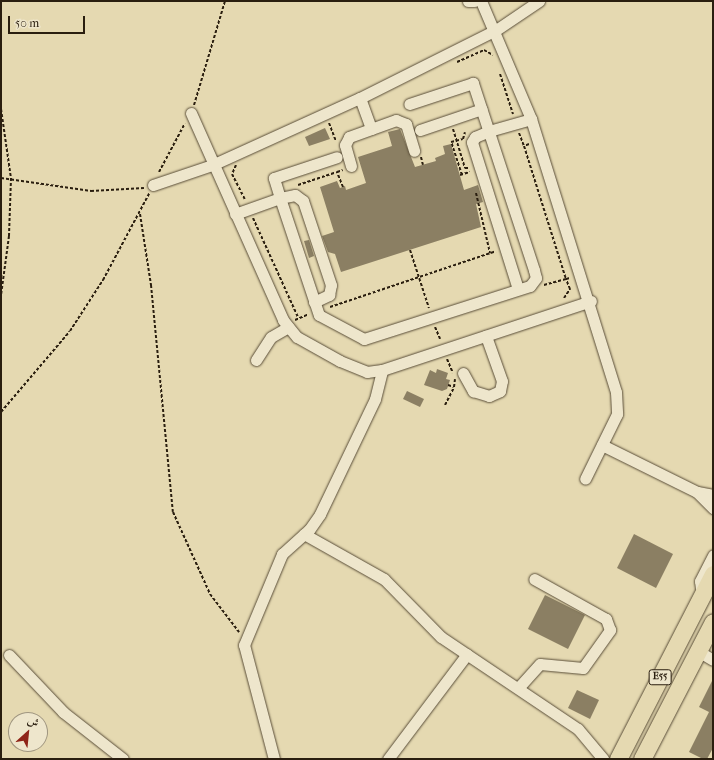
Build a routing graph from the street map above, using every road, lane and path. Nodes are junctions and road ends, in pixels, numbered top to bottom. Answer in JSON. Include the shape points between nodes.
{"nodes":[{"id":1,"x":225,"y":1,"type":"edge"},
{"id":2,"x":468,"y":1,"type":"edge"},
{"id":3,"x":474,"y":1,"type":"edge"},
{"id":4,"x":481,"y":1,"type":"edge"},
{"id":5,"x":540,"y":1,"type":"edge"},
{"id":6,"x":496,"y":30,"type":"junction"},
{"id":7,"x":455,"y":63,"type":"dead end"},
{"id":8,"x":496,"y":63,"type":"dead end"},
{"id":9,"x":498,"y":70,"type":"dead end"},
{"id":10,"x":360,"y":98,"type":"junction"},
{"id":11,"x":410,"y":104,"type":"dead end"},
{"id":12,"x":1,"y":109,"type":"edge"},
{"id":13,"x":482,"y":110,"type":"junction"},
{"id":14,"x":191,"y":113,"type":"junction"},
{"id":15,"x":336,"y":118,"type":"dead end"},
{"id":16,"x":532,"y":119,"type":"junction"},
{"id":17,"x":450,"y":120,"type":"junction"},
{"id":18,"x":516,"y":123,"type":"junction"},
{"id":19,"x":322,"y":125,"type":"dead end"},
{"id":20,"x":371,"y":129,"type":"junction"},
{"id":21,"x":420,"y":130,"type":"dead end"},
{"id":22,"x":489,"y":131,"type":"junction"},
{"id":23,"x":539,"y":141,"type":"junction"},
{"id":24,"x":524,"y":146,"type":"junction"},
{"id":25,"x":414,"y":151,"type":"dead end"},
{"id":26,"x":337,"y":157,"type":"dead end"},
{"id":27,"x":237,"y":163,"type":"dead end"},
{"id":28,"x":212,"y":166,"type":"junction"},
{"id":29,"x":351,"y":166,"type":"dead end"},
{"id":30,"x":337,"y":172,"type":"dead end"},
{"id":31,"x":1,"y":178,"type":"edge"},
{"id":32,"x":11,"y":178,"type":"junction"},
{"id":33,"x":471,"y":178,"type":"dead end"},
{"id":34,"x":153,"y":185,"type":"junction"},
{"id":35,"x":475,"y":190,"type":"dead end"},
{"id":36,"x":295,"y":195,"type":"junction"},
{"id":37,"x":280,"y":198,"type":"junction"},
{"id":38,"x":250,"y":209,"type":"junction"},
{"id":39,"x":140,"y":213,"type":"junction"},
{"id":40,"x":235,"y":214,"type":"junction"},
{"id":41,"x":505,"y":248,"type":"junction"},
{"id":42,"x":410,"y":250,"type":"dead end"},
{"id":43,"x":490,"y":253,"type":"junction"},
{"id":44,"x":582,"y":274,"type":"junction"},
{"id":45,"x":419,"y":277,"type":"junction"},
{"id":46,"x":566,"y":279,"type":"junction"},
{"id":47,"x":534,"y":282,"type":"junction"},
{"id":48,"x":518,"y":289,"type":"junction"},
{"id":49,"x":1,"y":295,"type":"edge"},
{"id":50,"x":557,"y":301,"type":"dead end"},
{"id":51,"x":591,"y":301,"type":"junction"},
{"id":52,"x":316,"y":306,"type":"junction"},
{"id":53,"x":298,"y":317,"type":"junction"},
{"id":54,"x":432,"y":317,"type":"junction"},
{"id":55,"x":288,"y":327,"type":"junction"},
{"id":56,"x":486,"y":336,"type":"junction"},
{"id":57,"x":447,"y":337,"type":"dead end"},
{"id":58,"x":440,"y":339,"type":"junction"},
{"id":59,"x":433,"y":342,"type":"dead end"},
{"id":60,"x":443,"y":350,"type":"junction"},
{"id":61,"x":256,"y":360,"type":"dead end"},
{"id":62,"x":382,"y":370,"type":"junction"},
{"id":63,"x":463,"y":373,"type":"dead end"},
{"id":64,"x":448,"y":385,"type":"dead end"},
{"id":65,"x":454,"y":387,"type":"junction"},
{"id":66,"x":445,"y":405,"type":"dead end"},
{"id":67,"x":1,"y":412,"type":"edge"},
{"id":68,"x":602,"y":445,"type":"junction"},
{"id":69,"x":585,"y":479,"type":"dead end"},
{"id":70,"x":697,"y":492,"type":"junction"},
{"id":71,"x":713,"y":495,"type":"edge"},
{"id":72,"x":713,"y":508,"type":"edge"},
{"id":73,"x":304,"y":534,"type":"junction"},
{"id":74,"x":713,"y":555,"type":"edge"},
{"id":75,"x":713,"y":574,"type":"edge"},
{"id":76,"x":534,"y":579,"type":"dead end"},
{"id":77,"x":702,"y":596,"type":"junction"},
{"id":78,"x":713,"y":622,"type":"edge"},
{"id":79,"x":245,"y":640,"type":"junction"},
{"id":80,"x":698,"y":651,"type":"junction"},
{"id":81,"x":467,"y":654,"type":"junction"},
{"id":82,"x":9,"y":655,"type":"dead end"},
{"id":83,"x":713,"y":660,"type":"edge"},
{"id":84,"x":519,"y":687,"type":"junction"},
{"id":85,"x":123,"y":759,"type":"edge"},
{"id":86,"x":274,"y":759,"type":"edge"},
{"id":87,"x":388,"y":759,"type":"edge"},
{"id":88,"x":603,"y":759,"type":"edge"},
{"id":89,"x":618,"y":759,"type":"edge"},
{"id":90,"x":642,"y":759,"type":"edge"}],
"edges":[{"from":1,"to":14,"type":"path"},
{"from":2,"to":3,"type":"street"},
{"from":4,"to":6,"type":"street"},
{"from":5,"to":6,"type":"street"},
{"from":6,"to":10,"type":"street"},
{"from":6,"to":16,"type":"street"},
{"from":7,"to":8,"type":"path","via":[[484,50],[493,55]]},
{"from":9,"to":18,"type":"path"},
{"from":10,"to":20,"type":"street"},
{"from":10,"to":28,"type":"street"},
{"from":11,"to":13,"type":"street","via":[[473,83]]},
{"from":12,"to":32,"type":"path"},
{"from":13,"to":17,"type":"street"},
{"from":13,"to":22,"type":"street"},
{"from":14,"to":28,"type":"street"},
{"from":14,"to":34,"type":"path"},
{"from":15,"to":19,"type":"path"},
{"from":16,"to":18,"type":"street"},
{"from":16,"to":23,"type":"street"},
{"from":17,"to":21,"type":"street"},
{"from":17,"to":33,"type":"path"},
{"from":18,"to":22,"type":"street"},
{"from":18,"to":24,"type":"path"},
{"from":20,"to":25,"type":"street","via":[[402,120]]},
{"from":20,"to":29,"type":"street","via":[[345,141]]},
{"from":22,"to":41,"type":"street","via":[[475,137],[473,150]]},
{"from":22,"to":47,"type":"street"},
{"from":23,"to":24,"type":"path"},
{"from":23,"to":44,"type":"street"},
{"from":24,"to":46,"type":"path"},
{"from":26,"to":37,"type":"street","via":[[274,178]]},
{"from":27,"to":38,"type":"path","via":[[232,174]]},
{"from":28,"to":34,"type":"street"},
{"from":28,"to":40,"type":"street"},
{"from":30,"to":36,"type":"path","via":[[293,186]]},
{"from":31,"to":32,"type":"path"},
{"from":32,"to":34,"type":"path","via":[[114,192]]},
{"from":32,"to":49,"type":"path","via":[[9,236]]},
{"from":34,"to":39,"type":"path"},
{"from":35,"to":43,"type":"path"},
{"from":36,"to":37,"type":"street"},
{"from":36,"to":52,"type":"street","via":[[303,201],[331,285],[328,295]]},
{"from":37,"to":38,"type":"street"},
{"from":37,"to":52,"type":"street"},
{"from":38,"to":40,"type":"street"},
{"from":38,"to":53,"type":"path"},
{"from":39,"to":67,"type":"path","via":[[70,331]]},
{"from":39,"to":79,"type":"path","via":[[151,285],[173,512],[210,594]]},
{"from":40,"to":55,"type":"street"},
{"from":41,"to":43,"type":"path"},
{"from":41,"to":48,"type":"street"},
{"from":42,"to":45,"type":"path"},
{"from":43,"to":45,"type":"path"},
{"from":44,"to":46,"type":"path"},
{"from":44,"to":51,"type":"street"},
{"from":45,"to":52,"type":"path"},
{"from":45,"to":54,"type":"path"},
{"from":46,"to":47,"type":"path","via":[[544,286]]},
{"from":46,"to":50,"type":"path","via":[[570,289],[564,298]]},
{"from":47,"to":48,"type":"street"},
{"from":48,"to":54,"type":"street"},
{"from":51,"to":56,"type":"street"},
{"from":51,"to":68,"type":"street","via":[[617,398],[617,414]]},
{"from":52,"to":53,"type":"path"},
{"from":52,"to":54,"type":"street","via":[[325,321],[364,339]]},
{"from":53,"to":55,"type":"path"},
{"from":54,"to":58,"type":"path"},
{"from":55,"to":61,"type":"street","via":[[272,337]]},
{"from":55,"to":62,"type":"street","via":[[306,343],[340,362],[367,372]]},
{"from":56,"to":60,"type":"street"},
{"from":56,"to":63,"type":"street","via":[[502,381],[496,394],[473,391]]},
{"from":57,"to":58,"type":"path"},
{"from":58,"to":59,"type":"path"},
{"from":60,"to":62,"type":"street"},
{"from":60,"to":65,"type":"path","via":[[455,378]]},
{"from":62,"to":73,"type":"street","via":[[375,399],[320,514]]},
{"from":64,"to":65,"type":"path"},
{"from":65,"to":66,"type":"path"},
{"from":68,"to":69,"type":"street"},
{"from":68,"to":70,"type":"street"},
{"from":70,"to":71,"type":"street"},
{"from":70,"to":72,"type":"street"},
{"from":73,"to":79,"type":"street","via":[[282,554]]},
{"from":73,"to":81,"type":"street","via":[[384,579],[429,627]]},
{"from":74,"to":77,"type":"street","via":[[700,581]]},
{"from":75,"to":77,"type":"highway","number":"E55"},
{"from":76,"to":84,"type":"street","via":[[606,618],[610,630],[583,668],[540,664]]},
{"from":77,"to":89,"type":"highway","number":"E55"},
{"from":78,"to":80,"type":"highway","number":"E55"},
{"from":79,"to":86,"type":"street","via":[[245,662]]},
{"from":80,"to":83,"type":"street"},
{"from":80,"to":90,"type":"highway","number":"E55"},
{"from":81,"to":84,"type":"street"},
{"from":81,"to":87,"type":"street"},
{"from":82,"to":85,"type":"street","via":[[63,712]]},
{"from":84,"to":88,"type":"street","via":[[586,735]]}]}
